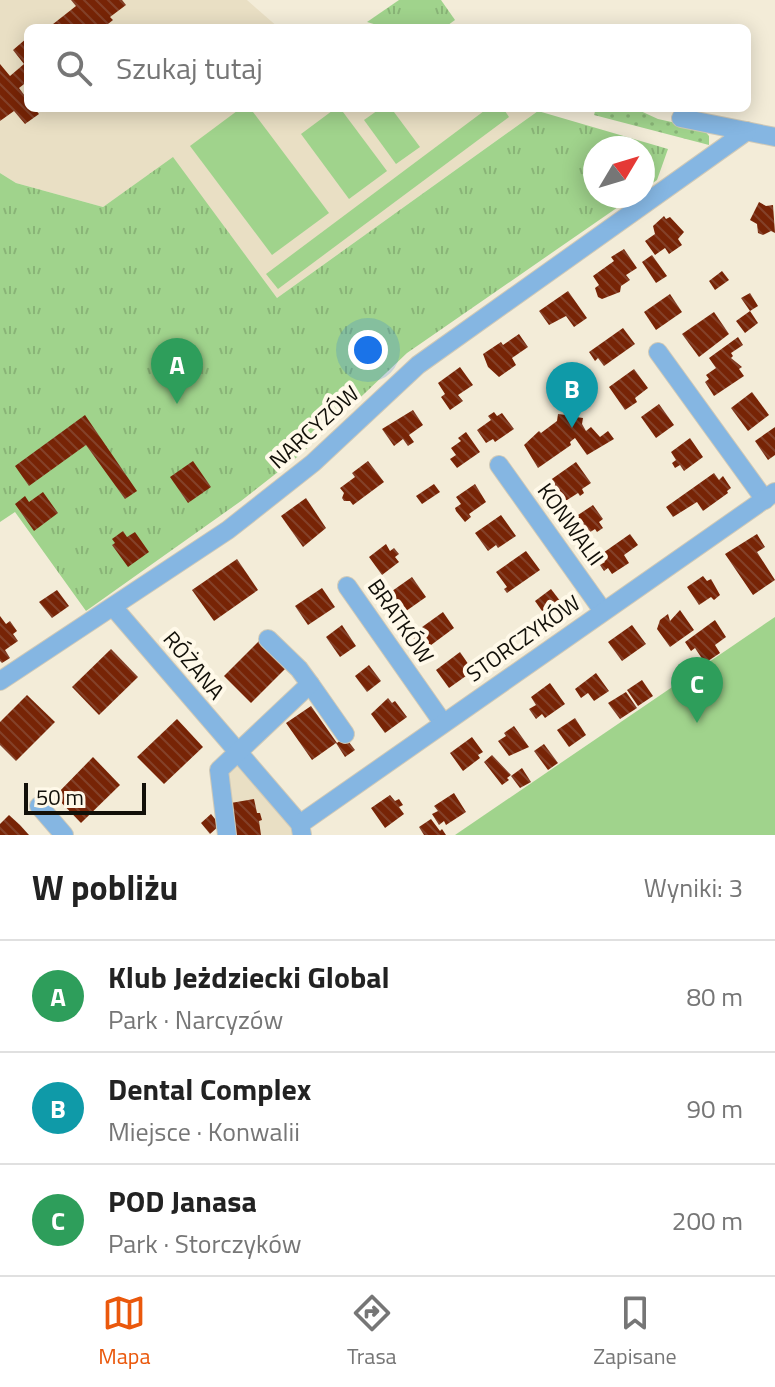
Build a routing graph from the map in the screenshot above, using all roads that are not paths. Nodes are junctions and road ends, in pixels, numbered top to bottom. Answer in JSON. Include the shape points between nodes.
{"nodes":[{"id":1,"x":681,"y":118,"type":"dead end"},
{"id":2,"x":747,"y":131,"type":"junction"},
{"id":3,"x":775,"y":137,"type":"edge"},
{"id":4,"x":658,"y":352,"type":"dead end"},
{"id":5,"x":499,"y":465,"type":"dead end"},
{"id":6,"x":770,"y":496,"type":"edge"},
{"id":7,"x":347,"y":586,"type":"dead end"},
{"id":8,"x":114,"y":608,"type":"junction"},
{"id":9,"x":603,"y":611,"type":"junction"},
{"id":10,"x":268,"y":639,"type":"dead end"},
{"id":11,"x":0,"y":681,"type":"edge"},
{"id":12,"x":310,"y":684,"type":"junction"},
{"id":13,"x":443,"y":723,"type":"junction"},
{"id":14,"x":345,"y":734,"type":"dead end"},
{"id":15,"x":237,"y":753,"type":"junction"},
{"id":16,"x":39,"y":806,"type":"dead end"},
{"id":17,"x":301,"y":830,"type":"edge"},
{"id":18,"x":64,"y":835,"type":"edge"},
{"id":19,"x":227,"y":835,"type":"edge"}],
"edges":[{"from":1,"to":2,"type":"street"},
{"from":2,"to":3,"type":"street"},
{"from":2,"to":8,"type":"street","name":"NARCYZÓW","via":[[418,365],[241,524]]},
{"from":4,"to":6,"type":"street"},
{"from":5,"to":9,"type":"street","name":"KONWALII"},
{"from":6,"to":9,"type":"street","name":"STORCZYKÓW"},
{"from":7,"to":13,"type":"street","name":"BRATKÓW"},
{"from":8,"to":11,"type":"street","name":"NARCYZÓW"},
{"from":8,"to":15,"type":"street","name":"RÓŻANA"},
{"from":9,"to":13,"type":"street","name":"STORCZYKÓW"},
{"from":10,"to":12,"type":"street"},
{"from":12,"to":14,"type":"street"},
{"from":12,"to":15,"type":"street"},
{"from":13,"to":17,"type":"street","name":"STORCZYKÓW"},
{"from":15,"to":17,"type":"street","name":"RÓŻANA"},
{"from":15,"to":19,"type":"street","via":[[219,770]]},
{"from":16,"to":18,"type":"street"}]}
